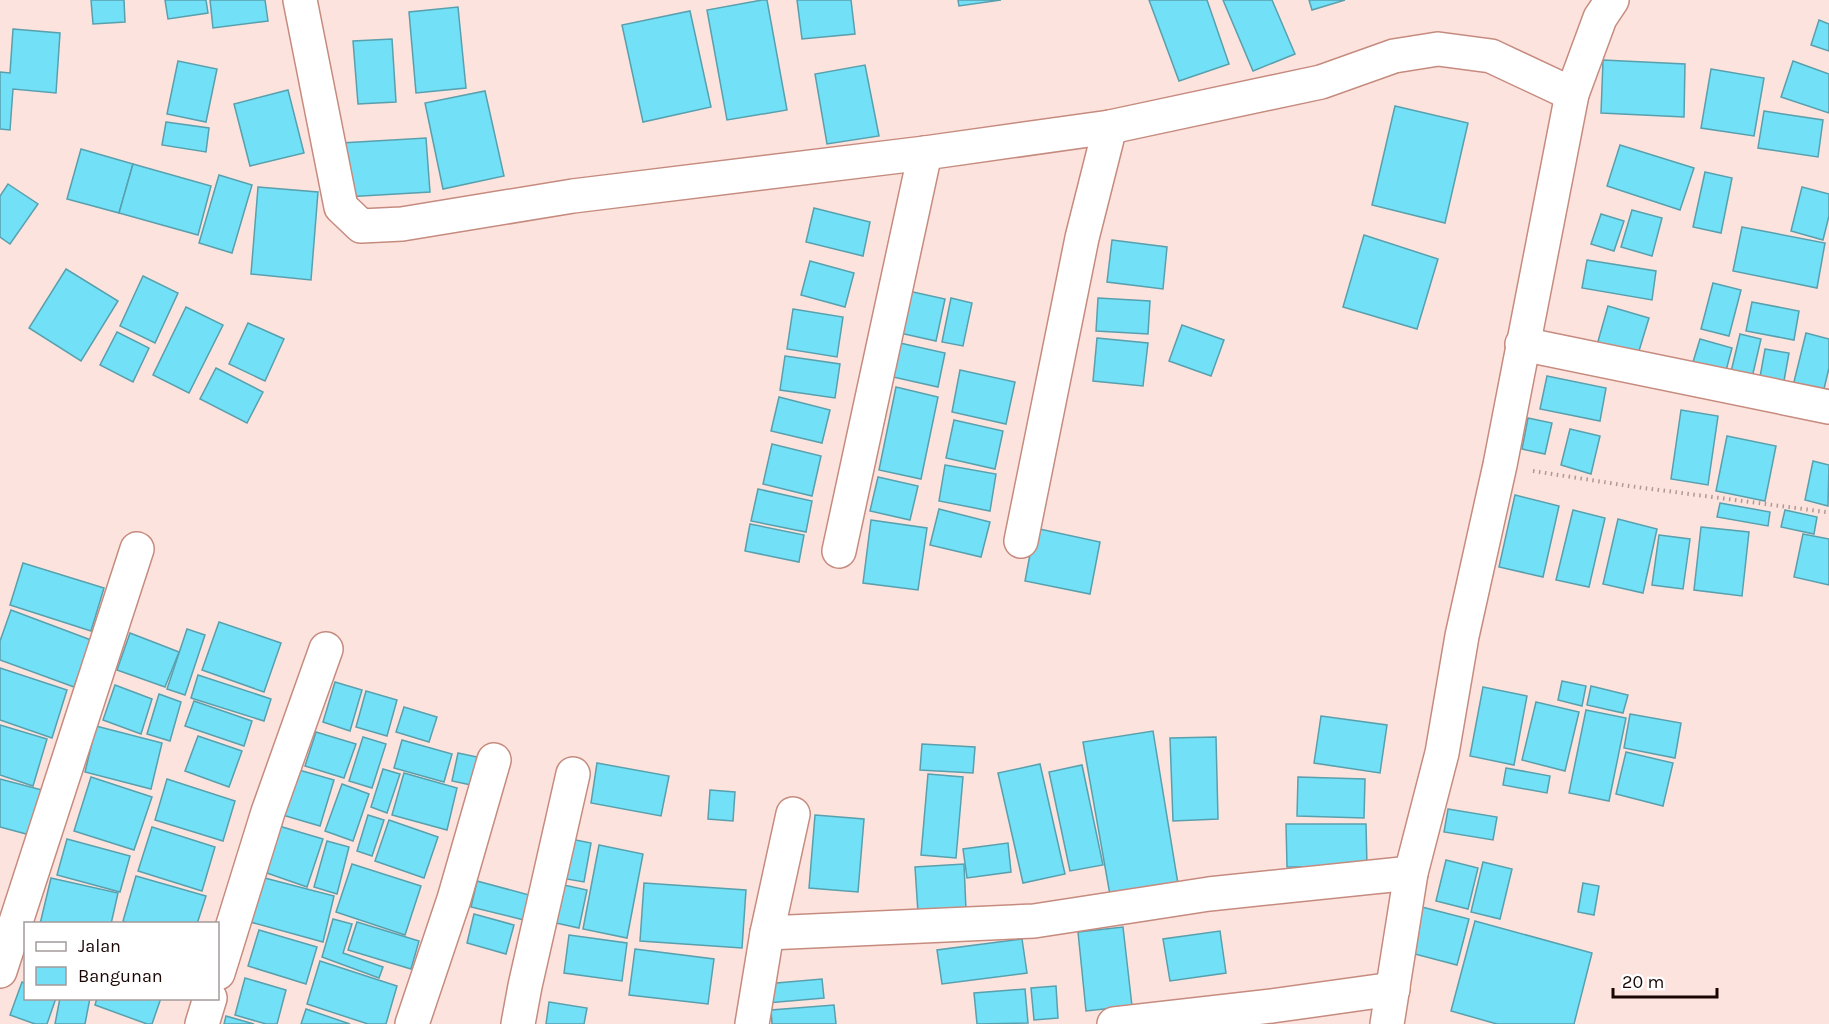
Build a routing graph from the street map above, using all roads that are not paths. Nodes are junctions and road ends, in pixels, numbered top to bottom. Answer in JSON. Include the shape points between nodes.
{"nodes":[{"id":1,"x":300,"y":0,"type":"edge"},
{"id":2,"x":1612,"y":0,"type":"edge"},
{"id":3,"x":1572,"y":94,"type":"junction"},
{"id":4,"x":1110,"y":127,"type":"junction"},
{"id":5,"x":925,"y":153,"type":"junction"},
{"id":6,"x":1522,"y":344,"type":"junction"},
{"id":7,"x":1829,"y":406,"type":"edge"},
{"id":8,"x":1021,"y":541,"type":"dead end"},
{"id":9,"x":137,"y":549,"type":"dead end"},
{"id":10,"x":839,"y":550,"type":"dead end"},
{"id":11,"x":326,"y":650,"type":"dead end"},
{"id":12,"x":494,"y":760,"type":"dead end"},
{"id":13,"x":573,"y":774,"type":"dead end"},
{"id":14,"x":793,"y":814,"type":"dead end"},
{"id":15,"x":1411,"y":873,"type":"junction"},
{"id":16,"x":767,"y":933,"type":"junction"},
{"id":17,"x":219,"y":970,"type":"edge"},
{"id":18,"x":0,"y":971,"type":"edge"},
{"id":19,"x":1393,"y":988,"type":"junction"},
{"id":20,"x":210,"y":1000,"type":"edge"},
{"id":21,"x":202,"y":1024,"type":"edge"},
{"id":22,"x":412,"y":1024,"type":"edge"},
{"id":23,"x":518,"y":1024,"type":"edge"},
{"id":24,"x":752,"y":1024,"type":"edge"},
{"id":25,"x":1114,"y":1024,"type":"edge"},
{"id":26,"x":1387,"y":1024,"type":"edge"}],
"edges":[{"from":1,"to":5,"type":"street","via":[[340,207],[361,226],[402,224],[573,196]]},
{"from":2,"to":3,"type":"street","via":[[1600,18]]},
{"from":3,"to":4,"type":"street","via":[[1491,56],[1438,49],[1394,56],[1321,82]]},
{"from":3,"to":6,"type":"street"},
{"from":4,"to":5,"type":"street"},
{"from":4,"to":8,"type":"street","via":[[1082,238]]},
{"from":5,"to":10,"type":"street"},
{"from":6,"to":7,"type":"street"},
{"from":6,"to":15,"type":"street","via":[[1442,753]]},
{"from":9,"to":18,"type":"street"},
{"from":11,"to":17,"type":"street","via":[[268,812]]},
{"from":12,"to":22,"type":"street","via":[[454,899]]},
{"from":13,"to":23,"type":"street"},
{"from":14,"to":16,"type":"street"},
{"from":15,"to":16,"type":"street","via":[[1209,894],[1034,921]]},
{"from":15,"to":19,"type":"street"},
{"from":16,"to":24,"type":"street"},
{"from":19,"to":25,"type":"street"},
{"from":19,"to":26,"type":"street"},
{"from":20,"to":21,"type":"street"}]}
